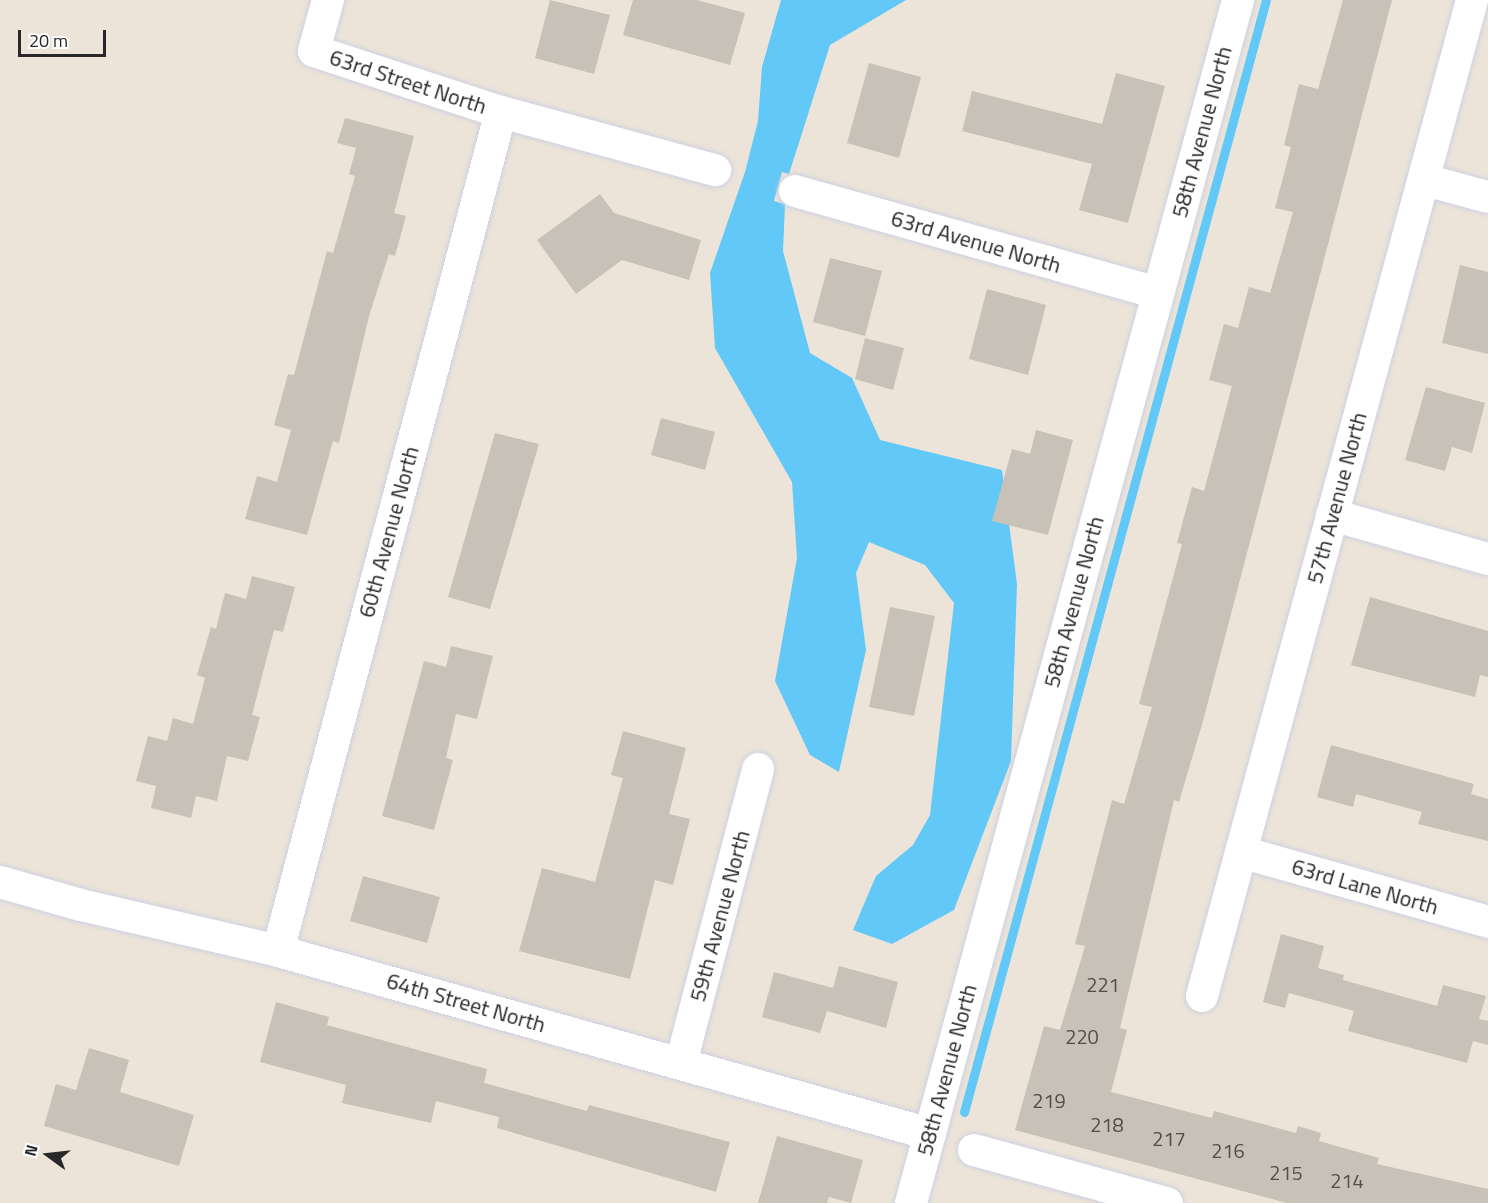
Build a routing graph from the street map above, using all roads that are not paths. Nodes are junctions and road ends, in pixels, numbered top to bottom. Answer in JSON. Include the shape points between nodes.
{"nodes":[{"id":1,"x":328,"y":0,"type":"edge"},
{"id":2,"x":1238,"y":0,"type":"edge"},
{"id":3,"x":1473,"y":0,"type":"edge"},
{"id":4,"x":501,"y":112,"type":"junction"},
{"id":5,"x":716,"y":170,"type":"dead end"},
{"id":6,"x":1425,"y":180,"type":"junction"},
{"id":7,"x":795,"y":191,"type":"dead end"},
{"id":8,"x":1488,"y":197,"type":"edge"},
{"id":9,"x":1158,"y":293,"type":"junction"},
{"id":10,"x":1332,"y":515,"type":"junction"},
{"id":11,"x":1488,"y":559,"type":"edge"},
{"id":12,"x":758,"y":769,"type":"dead end"},
{"id":13,"x":1241,"y":852,"type":"junction"},
{"id":14,"x":0,"y":882,"type":"edge"},
{"id":15,"x":1488,"y":922,"type":"edge"},
{"id":16,"x":278,"y":951,"type":"junction"},
{"id":17,"x":1203,"y":996,"type":"dead end"},
{"id":18,"x":681,"y":1063,"type":"junction"},
{"id":19,"x":930,"y":1134,"type":"junction"},
{"id":20,"x":974,"y":1150,"type":"dead end"},
{"id":21,"x":1086,"y":1192,"type":"edge"},
{"id":22,"x":911,"y":1203,"type":"edge"},
{"id":23,"x":1167,"y":1203,"type":"edge"}],
"edges":[{"from":1,"to":4,"type":"street","name":"63rd Street North","via":[[315,51]]},
{"from":2,"to":9,"type":"street","name":"58th Avenue North"},
{"from":3,"to":6,"type":"street","name":"57th Avenue North"},
{"from":4,"to":5,"type":"street","name":"63rd Street North"},
{"from":4,"to":16,"type":"street","name":"60th Avenue North"},
{"from":6,"to":8,"type":"street"},
{"from":6,"to":10,"type":"street","name":"57th Avenue North"},
{"from":7,"to":9,"type":"street","name":"63rd Avenue North"},
{"from":9,"to":19,"type":"street","name":"58th Avenue North"},
{"from":10,"to":11,"type":"street"},
{"from":10,"to":13,"type":"street","name":"57th Avenue North"},
{"from":12,"to":18,"type":"street","name":"59th Avenue North"},
{"from":13,"to":15,"type":"street","name":"63rd Lane North"},
{"from":13,"to":17,"type":"street","name":"57th Avenue North"},
{"from":14,"to":16,"type":"street","name":"64th Street North"},
{"from":16,"to":18,"type":"street","name":"64th Street North"},
{"from":18,"to":19,"type":"street","name":"64th Street North"},
{"from":19,"to":22,"type":"street","name":"58th Avenue North"},
{"from":20,"to":21,"type":"street"},
{"from":21,"to":23,"type":"street"}]}
